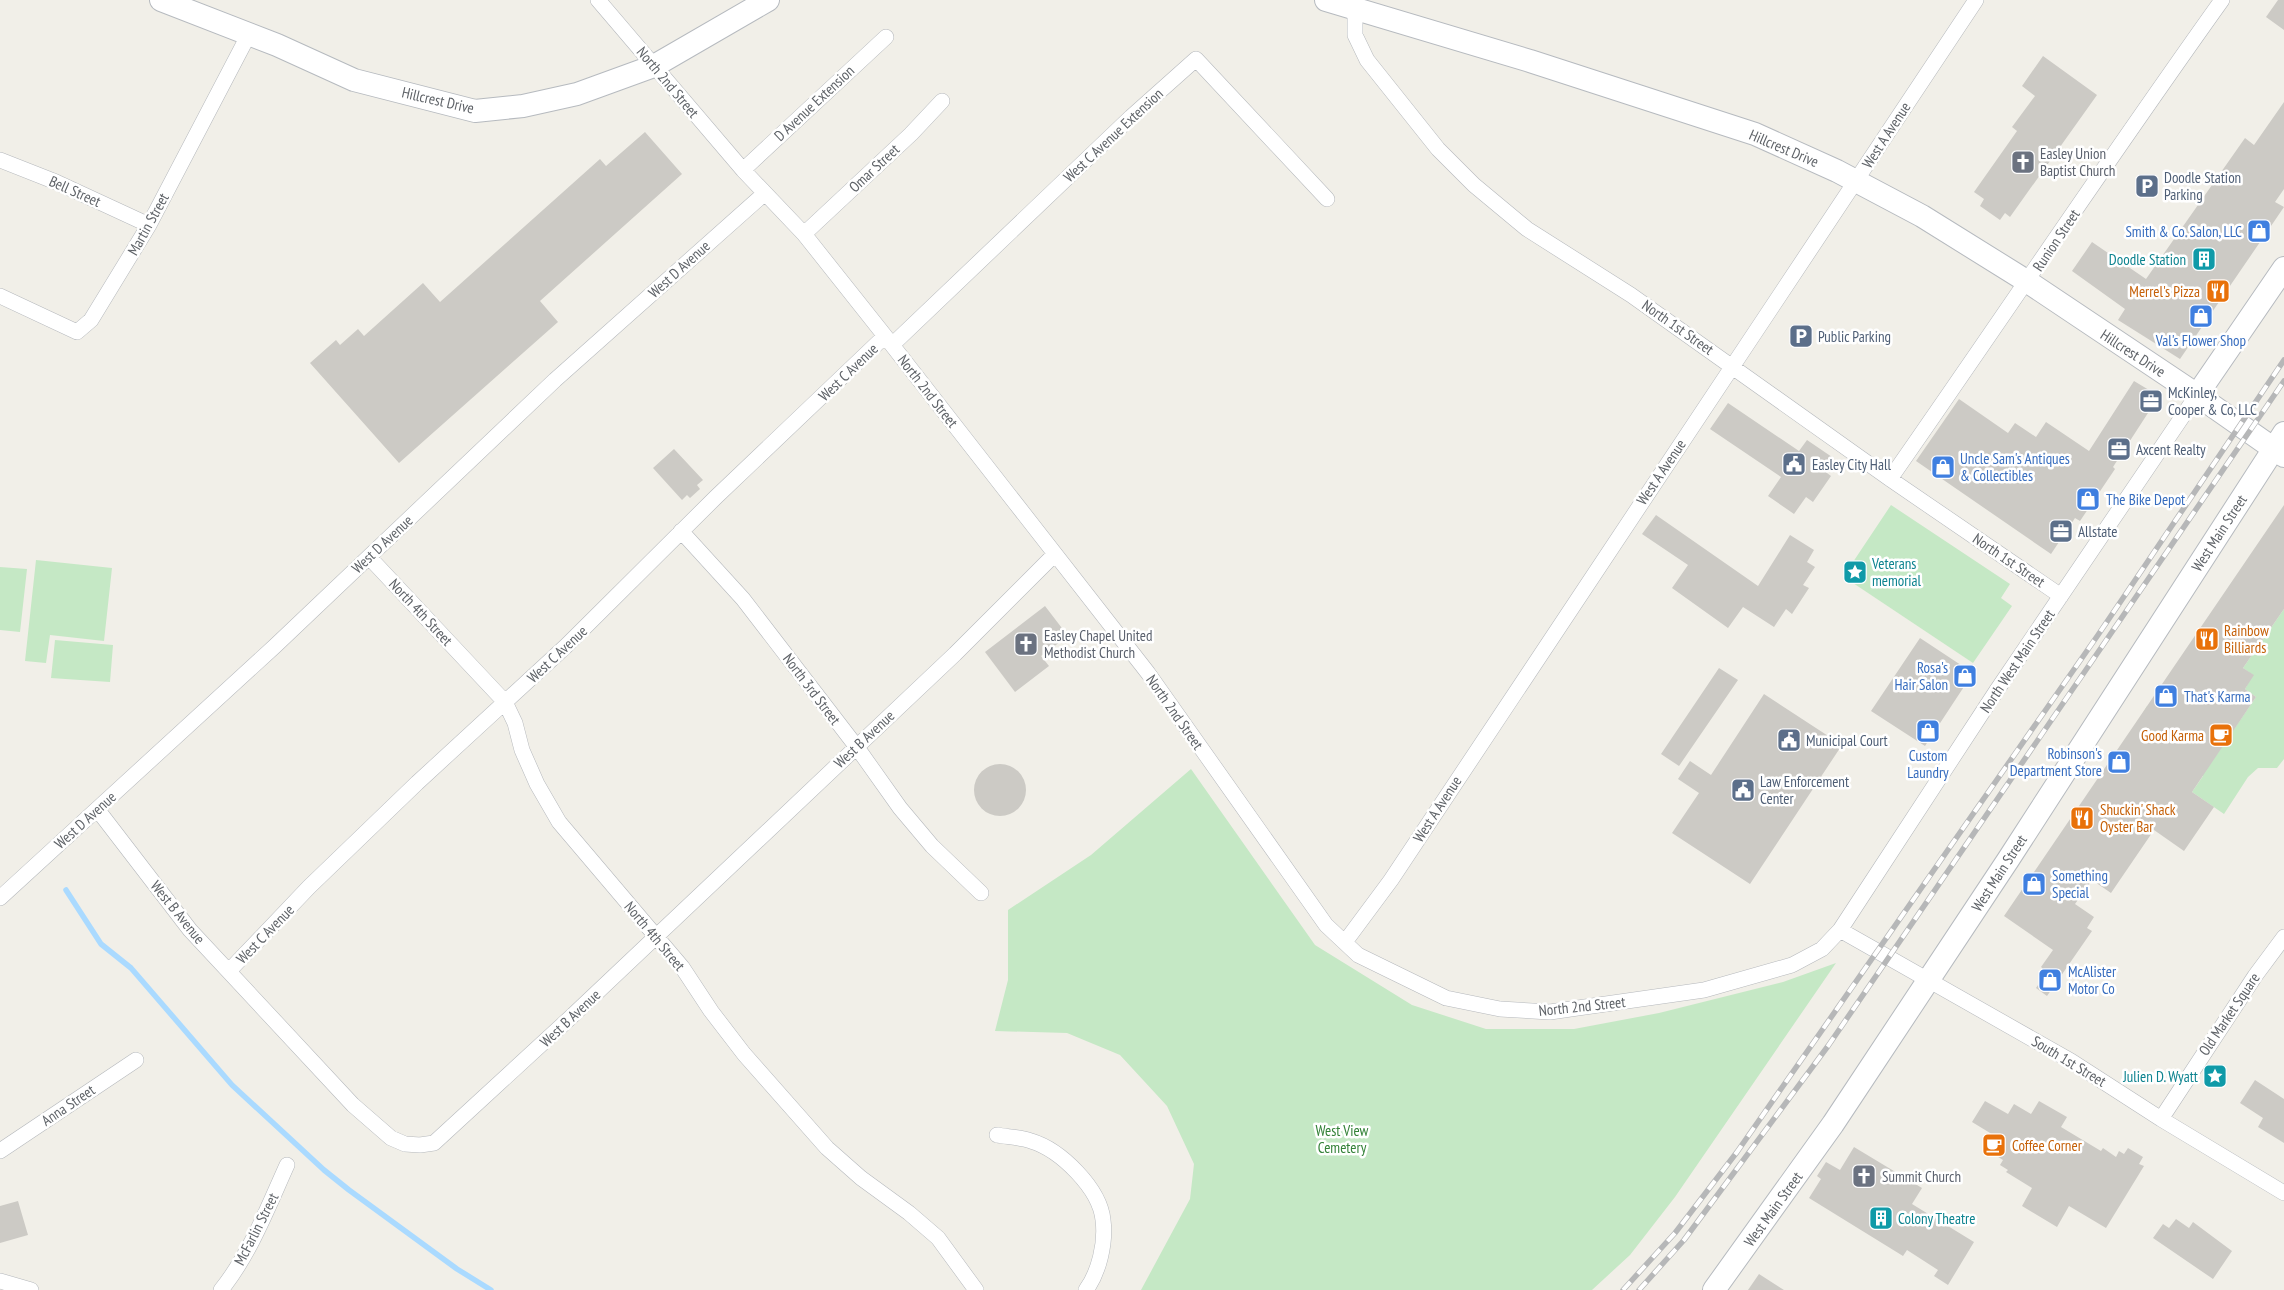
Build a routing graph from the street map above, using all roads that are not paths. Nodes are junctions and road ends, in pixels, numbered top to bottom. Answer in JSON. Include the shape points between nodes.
{"nodes":[{"id":1,"x":161,"y":0,"type":"edge"},
{"id":2,"x":598,"y":0,"type":"edge"},
{"id":3,"x":768,"y":0,"type":"edge"},
{"id":4,"x":1326,"y":0,"type":"edge"},
{"id":5,"x":1976,"y":0,"type":"edge"},
{"id":6,"x":2222,"y":0,"type":"edge"},
{"id":7,"x":1355,"y":9,"type":"junction"},
{"id":8,"x":249,"y":34,"type":"junction"},
{"id":9,"x":886,"y":37,"type":"dead end"},
{"id":10,"x":654,"y":66,"type":"junction"},
{"id":11,"x":942,"y":100,"type":"dead end"},
{"id":12,"x":0,"y":160,"type":"edge"},
{"id":13,"x":742,"y":170,"type":"junction"},
{"id":14,"x":1856,"y":181,"type":"junction"},
{"id":15,"x":765,"y":192,"type":"junction"},
{"id":16,"x":1327,"y":199,"type":"dead end"},
{"id":17,"x":149,"y":225,"type":"junction"},
{"id":18,"x":804,"y":234,"type":"junction"},
{"id":19,"x":2284,"y":268,"type":"edge"},
{"id":20,"x":2028,"y":282,"type":"junction"},
{"id":21,"x":0,"y":296,"type":"edge"},
{"id":22,"x":889,"y":340,"type":"junction"},
{"id":23,"x":1732,"y":366,"type":"junction"},
{"id":24,"x":2198,"y":395,"type":"junction"},
{"id":25,"x":2280,"y":446,"type":"edge"},
{"id":26,"x":1890,"y":479,"type":"junction"},
{"id":27,"x":681,"y":531,"type":"junction"},
{"id":28,"x":1055,"y":554,"type":"junction"},
{"id":29,"x":369,"y":557,"type":"junction"},
{"id":30,"x":2061,"y":596,"type":"junction"},
{"id":31,"x":505,"y":702,"type":"junction"},
{"id":32,"x":856,"y":746,"type":"junction"},
{"id":33,"x":97,"y":809,"type":"junction"},
{"id":34,"x":981,"y":893,"type":"dead end"},
{"id":35,"x":0,"y":898,"type":"edge"},
{"id":36,"x":1840,"y":930,"type":"junction"},
{"id":37,"x":656,"y":936,"type":"junction"},
{"id":38,"x":2284,"y":937,"type":"edge"},
{"id":39,"x":1345,"y":942,"type":"junction"},
{"id":40,"x":229,"y":971,"type":"junction"},
{"id":41,"x":1929,"y":980,"type":"junction"},
{"id":42,"x":136,"y":1060,"type":"dead end"},
{"id":43,"x":2161,"y":1118,"type":"junction"},
{"id":44,"x":997,"y":1135,"type":"dead end"},
{"id":45,"x":0,"y":1151,"type":"edge"},
{"id":46,"x":287,"y":1165,"type":"dead end"},
{"id":47,"x":2284,"y":1192,"type":"edge"},
{"id":48,"x":0,"y":1281,"type":"edge"},
{"id":49,"x":31,"y":1290,"type":"edge"},
{"id":50,"x":221,"y":1290,"type":"edge"},
{"id":51,"x":976,"y":1290,"type":"edge"},
{"id":52,"x":1086,"y":1290,"type":"edge"},
{"id":53,"x":1714,"y":1290,"type":"edge"}],
"edges":[{"from":1,"to":8,"type":"street","name":"Hillcrest Drive"},
{"from":2,"to":10,"type":"street","name":"North 2nd Street"},
{"from":3,"to":10,"type":"street","name":"Hillcrest Drive"},
{"from":4,"to":7,"type":"street","name":"Hillcrest Drive"},
{"from":5,"to":14,"type":"street","name":"West A Avenue"},
{"from":6,"to":20,"type":"street","name":"Runion Street","via":[[2146,105]]},
{"from":7,"to":14,"type":"street","name":"Hillcrest Drive","via":[[1530,61],[1754,134]]},
{"from":7,"to":23,"type":"street","name":"North 1st Street","via":[[1355,35],[1367,60],[1438,149],[1474,185],[1527,229],[1631,295]]},
{"from":8,"to":10,"type":"street","name":"Hillcrest Drive","via":[[354,80],[475,111],[523,106],[577,94]]},
{"from":8,"to":17,"type":"street","name":"Martin Street"},
{"from":9,"to":13,"type":"street","name":"D Avenue Extension"},
{"from":10,"to":13,"type":"street","name":"North 2nd Street"},
{"from":11,"to":18,"type":"street","name":"Omar Street"},
{"from":12,"to":17,"type":"street","name":"Bell Street"},
{"from":13,"to":15,"type":"street","name":"North 2nd Street"},
{"from":14,"to":20,"type":"street","name":"Hillcrest Drive","via":[[1922,216]]},
{"from":14,"to":23,"type":"street","name":"West A Avenue"},
{"from":15,"to":18,"type":"street","name":"North 2nd Street"},
{"from":15,"to":29,"type":"street","name":"West D Avenue","via":[[556,380]]},
{"from":16,"to":22,"type":"street","name":"West C Avenue Extension","via":[[1196,59]]},
{"from":17,"to":21,"type":"street","name":"Martin Street","via":[[91,320],[76,332]]},
{"from":18,"to":22,"type":"street","name":"North 2nd Street"},
{"from":19,"to":24,"type":"street"},
{"from":20,"to":24,"type":"street","name":"Hillcrest Drive"},
{"from":20,"to":26,"type":"street","name":"Runion Street"},
{"from":22,"to":27,"type":"street","name":"West C Avenue"},
{"from":22,"to":28,"type":"street","name":"North 2nd Street"},
{"from":23,"to":26,"type":"street","name":"North 1st Street"},
{"from":23,"to":39,"type":"street","name":"West A Avenue","via":[[1391,880]]},
{"from":24,"to":25,"type":"street","name":"Hillcrest Drive"},
{"from":24,"to":30,"type":"street","name":"North West Main Street"},
{"from":25,"to":41,"type":"street","name":"West Main Street"},
{"from":26,"to":30,"type":"street","name":"North 1st Street"},
{"from":27,"to":31,"type":"street","name":"West C Avenue"},
{"from":27,"to":32,"type":"street","name":"North 3rd Street","via":[[743,599]]},
{"from":28,"to":32,"type":"street","name":"West B Avenue","via":[[955,654]]},
{"from":28,"to":39,"type":"street","name":"North 2nd Street","via":[[1148,673],[1321,918]]},
{"from":29,"to":31,"type":"street","name":"North 4th Street"},
{"from":29,"to":33,"type":"street","name":"West D Avenue"},
{"from":30,"to":36,"type":"street","name":"North West Main Street"},
{"from":31,"to":37,"type":"street","name":"North 4th Street","via":[[537,784],[559,822]]},
{"from":31,"to":40,"type":"street","name":"West C Avenue","via":[[309,887]]},
{"from":32,"to":34,"type":"street","name":"North 3rd Street","via":[[932,846]]},
{"from":32,"to":37,"type":"street","name":"West B Avenue"},
{"from":33,"to":35,"type":"street","name":"West D Avenue"},
{"from":33,"to":40,"type":"street","name":"West B Avenue","via":[[190,930]]},
{"from":36,"to":39,"type":"street","name":"North 2nd Street","via":[[1822,949],[1792,965],[1713,988],[1550,1012],[1500,1009],[1446,998],[1358,954]]},
{"from":36,"to":41,"type":"street"},
{"from":37,"to":40,"type":"street","name":"West B Avenue","via":[[434,1143],[420,1146],[391,1138],[352,1105]]},
{"from":37,"to":51,"type":"street","name":"North 4th Street","via":[[744,1054],[827,1148],[938,1238]]},
{"from":38,"to":43,"type":"street","name":"Old Market Square"},
{"from":41,"to":43,"type":"street","name":"South 1st Street","via":[[2071,1061]]},
{"from":41,"to":53,"type":"street","name":"West Main Street","via":[[1833,1124]]},
{"from":42,"to":45,"type":"street","name":"Anna Street"},
{"from":43,"to":47,"type":"street","name":"South 1st Street"},
{"from":44,"to":52,"type":"street","via":[[1032,1141],[1056,1154],[1079,1173],[1095,1197],[1104,1220],[1101,1254]]},
{"from":46,"to":50,"type":"street","name":"McFarlin Street","via":[[233,1276]]},
{"from":48,"to":49,"type":"street"}]}
